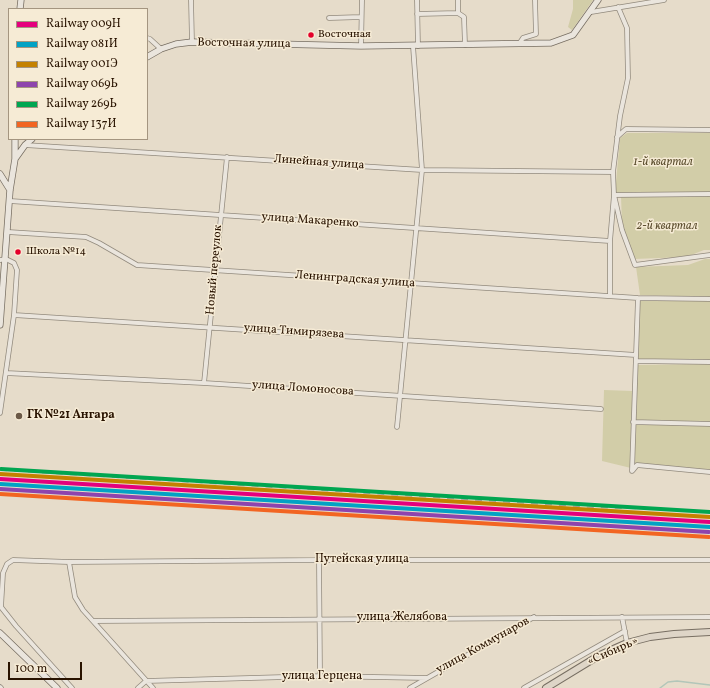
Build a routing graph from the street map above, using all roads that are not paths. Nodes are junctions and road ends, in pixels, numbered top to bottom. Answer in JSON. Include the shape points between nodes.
{"nodes":[{"id":1,"x":191,"y":0,"type":"edge"},
{"id":2,"x":362,"y":0,"type":"edge"},
{"id":3,"x":417,"y":0,"type":"edge"},
{"id":4,"x":458,"y":0,"type":"edge"},
{"id":5,"x":535,"y":0,"type":"edge"},
{"id":6,"x":598,"y":0,"type":"edge"},
{"id":7,"x":664,"y":0,"type":"edge"},
{"id":8,"x":618,"y":7,"type":"junction"},
{"id":9,"x":591,"y":12,"type":"junction"},
{"id":10,"x":458,"y":13,"type":"junction"},
{"id":11,"x":417,"y":14,"type":"junction"},
{"id":12,"x":361,"y":17,"type":"junction"},
{"id":13,"x":328,"y":18,"type":"dead end"},
{"id":14,"x":148,"y":38,"type":"edge"},
{"id":15,"x":192,"y":42,"type":"junction"},
{"id":16,"x":519,"y":44,"type":"junction"},
{"id":17,"x":465,"y":45,"type":"junction"},
{"id":18,"x":361,"y":46,"type":"junction"},
{"id":19,"x":416,"y":46,"type":"junction"},
{"id":20,"x":161,"y":49,"type":"junction"},
{"id":21,"x":148,"y":56,"type":"edge"},
{"id":22,"x":710,"y":130,"type":"edge"},
{"id":23,"x":617,"y":138,"type":"junction"},
{"id":24,"x":15,"y":140,"type":"edge"},
{"id":25,"x":31,"y":140,"type":"edge"},
{"id":26,"x":25,"y":145,"type":"junction"},
{"id":27,"x":227,"y":156,"type":"junction"},
{"id":28,"x":15,"y":159,"type":"junction"},
{"id":29,"x":422,"y":170,"type":"junction"},
{"id":30,"x":613,"y":172,"type":"junction"},
{"id":31,"x":0,"y":174,"type":"edge"},
{"id":32,"x":10,"y":190,"type":"junction"},
{"id":33,"x":614,"y":194,"type":"junction"},
{"id":34,"x":710,"y":194,"type":"edge"},
{"id":35,"x":10,"y":201,"type":"junction"},
{"id":36,"x":220,"y":215,"type":"junction"},
{"id":37,"x":417,"y":228,"type":"junction"},
{"id":38,"x":8,"y":232,"type":"junction"},
{"id":39,"x":610,"y":241,"type":"junction"},
{"id":40,"x":710,"y":255,"type":"edge"},
{"id":41,"x":3,"y":260,"type":"edge"},
{"id":42,"x":215,"y":270,"type":"junction"},
{"id":43,"x":412,"y":283,"type":"junction"},
{"id":44,"x":610,"y":296,"type":"junction"},
{"id":45,"x":638,"y":298,"type":"junction"},
{"id":46,"x":710,"y":299,"type":"edge"},
{"id":47,"x":14,"y":315,"type":"junction"},
{"id":48,"x":0,"y":325,"type":"edge"},
{"id":49,"x":210,"y":327,"type":"junction"},
{"id":50,"x":406,"y":339,"type":"junction"},
{"id":51,"x":636,"y":355,"type":"junction"},
{"id":52,"x":636,"y":361,"type":"junction"},
{"id":53,"x":710,"y":362,"type":"edge"},
{"id":54,"x":6,"y":373,"type":"junction"},
{"id":55,"x":204,"y":383,"type":"junction"},
{"id":56,"x":401,"y":395,"type":"junction"},
{"id":57,"x":601,"y":409,"type":"dead end"},
{"id":58,"x":0,"y":413,"type":"edge"},
{"id":59,"x":633,"y":422,"type":"junction"},
{"id":60,"x":710,"y":424,"type":"edge"},
{"id":61,"x":397,"y":427,"type":"dead end"},
{"id":62,"x":710,"y":472,"type":"edge"},
{"id":63,"x":319,"y":560,"type":"junction"},
{"id":64,"x":710,"y":560,"type":"edge"},
{"id":65,"x":69,"y":562,"type":"junction"},
{"id":66,"x":534,"y":617,"type":"junction"},
{"id":67,"x":622,"y":617,"type":"junction"},
{"id":68,"x":710,"y":618,"type":"edge"},
{"id":69,"x":319,"y":619,"type":"junction"},
{"id":70,"x":94,"y":621,"type":"junction"},
{"id":71,"x":625,"y":631,"type":"junction"},
{"id":72,"x":710,"y":632,"type":"edge"},
{"id":73,"x":0,"y":633,"type":"edge"},
{"id":74,"x":627,"y":643,"type":"junction"},
{"id":75,"x":320,"y":676,"type":"junction"},
{"id":76,"x":427,"y":678,"type":"junction"},
{"id":77,"x":146,"y":680,"type":"junction"},
{"id":78,"x":57,"y":688,"type":"edge"},
{"id":79,"x":72,"y":688,"type":"edge"},
{"id":80,"x":138,"y":688,"type":"edge"},
{"id":81,"x":153,"y":688,"type":"edge"},
{"id":82,"x":410,"y":688,"type":"edge"},
{"id":83,"x":524,"y":688,"type":"edge"},
{"id":84,"x":546,"y":688,"type":"edge"}],
"edges":[{"from":1,"to":15,"type":"street"},
{"from":2,"to":12,"type":"street"},
{"from":3,"to":11,"type":"street"},
{"from":4,"to":10,"type":"street"},
{"from":5,"to":16,"type":"street","via":[[536,34],[523,38]]},
{"from":6,"to":9,"type":"street","name":"Восточная улица"},
{"from":7,"to":8,"type":"street"},
{"from":8,"to":9,"type":"street"},
{"from":8,"to":23,"type":"street","via":[[626,28],[628,78]]},
{"from":9,"to":16,"type":"street","name":"Восточная улица","via":[[573,35],[563,40]]},
{"from":10,"to":11,"type":"street"},
{"from":10,"to":17,"type":"street","via":[[464,17]]},
{"from":11,"to":19,"type":"street"},
{"from":12,"to":13,"type":"street"},
{"from":12,"to":18,"type":"street"},
{"from":14,"to":20,"type":"street"},
{"from":15,"to":18,"type":"street","name":"Восточная улица"},
{"from":15,"to":20,"type":"street","name":"Восточная улица"},
{"from":16,"to":17,"type":"street","name":"Восточная улица"},
{"from":17,"to":19,"type":"street","name":"Восточная улица"},
{"from":18,"to":19,"type":"street","name":"Восточная улица"},
{"from":19,"to":29,"type":"street"},
{"from":20,"to":21,"type":"street","name":"Восточная улица"},
{"from":22,"to":23,"type":"street","via":[[626,128]]},
{"from":23,"to":30,"type":"street"},
{"from":24,"to":28,"type":"street"},
{"from":25,"to":26,"type":"street"},
{"from":26,"to":27,"type":"street","name":"Линейная улица"},
{"from":26,"to":28,"type":"street"},
{"from":27,"to":29,"type":"street","name":"Линейная улица"},
{"from":27,"to":36,"type":"street","name":"Новый переулок"},
{"from":28,"to":32,"type":"street"},
{"from":29,"to":30,"type":"street","name":"Линейная улица"},
{"from":29,"to":37,"type":"street"},
{"from":30,"to":33,"type":"street"},
{"from":31,"to":32,"type":"street"},
{"from":32,"to":35,"type":"street"},
{"from":33,"to":34,"type":"street"},
{"from":33,"to":39,"type":"street"},
{"from":33,"to":40,"type":"street","via":[[622,230],[634,265]]},
{"from":35,"to":36,"type":"street","name":"улица Макаренко"},
{"from":35,"to":38,"type":"street"},
{"from":36,"to":37,"type":"street","name":"улица Макаренко"},
{"from":36,"to":42,"type":"street","name":"Новый переулок"},
{"from":37,"to":39,"type":"street","name":"улица Макаренко"},
{"from":37,"to":43,"type":"street"},
{"from":38,"to":41,"type":"street"},
{"from":38,"to":42,"type":"street","name":"Ленинградская улица","via":[[86,238],[137,266]]},
{"from":39,"to":44,"type":"street"},
{"from":41,"to":47,"type":"street","via":[[14,263],[17,270]]},
{"from":41,"to":48,"type":"street"},
{"from":42,"to":43,"type":"street","name":"Ленинградская улица"},
{"from":42,"to":49,"type":"street","name":"Новый переулок"},
{"from":43,"to":44,"type":"street","name":"Ленинградская улица"},
{"from":43,"to":50,"type":"street"},
{"from":44,"to":45,"type":"street","name":"Ленинградская улица"},
{"from":45,"to":46,"type":"street","name":"Ленинградская улица"},
{"from":45,"to":51,"type":"street"},
{"from":47,"to":49,"type":"street","name":"улица Тимирязева"},
{"from":47,"to":54,"type":"street"},
{"from":49,"to":50,"type":"street","name":"улица Тимирязева"},
{"from":49,"to":55,"type":"street","name":"Новый переулок"},
{"from":50,"to":51,"type":"street","name":"улица Тимирязева"},
{"from":50,"to":56,"type":"street"},
{"from":51,"to":52,"type":"street"},
{"from":52,"to":53,"type":"street"},
{"from":52,"to":59,"type":"street"},
{"from":54,"to":55,"type":"street","name":"улица Ломоносова"},
{"from":54,"to":58,"type":"street"},
{"from":55,"to":56,"type":"street","name":"улица Ломоносова"},
{"from":56,"to":57,"type":"street","name":"улица Ломоносова"},
{"from":56,"to":61,"type":"street"},
{"from":59,"to":60,"type":"street"},
{"from":59,"to":62,"type":"street","via":[[632,471],[637,465]]},
{"from":63,"to":64,"type":"street","name":"Путейская улица"},
{"from":63,"to":65,"type":"street","name":"Путейская улица"},
{"from":63,"to":69,"type":"street"},
{"from":65,"to":70,"type":"street","via":[[75,597]]},
{"from":65,"to":79,"type":"street","name":"Путейская улица","via":[[13,560],[7,564],[3,573],[1,607]]},
{"from":66,"to":67,"type":"street","name":"улица Желябова"},
{"from":66,"to":69,"type":"street","name":"улица Желябова"},
{"from":66,"to":76,"type":"street","name":"улица Коммунаров"},
{"from":67,"to":68,"type":"street","name":"улица Желябова"},
{"from":67,"to":71,"type":"street"},
{"from":69,"to":70,"type":"street","name":"улица Желябова"},
{"from":69,"to":75,"type":"street"},
{"from":70,"to":77,"type":"street"},
{"from":71,"to":74,"type":"street"},
{"from":71,"to":83,"type":"street"},
{"from":72,"to":74,"type":"main road","name":"«Сибирь»","via":[[650,636]]},
{"from":73,"to":78,"type":"street"},
{"from":74,"to":84,"type":"main road","name":"«Сибирь»","via":[[600,655]]},
{"from":75,"to":76,"type":"street","name":"улица Герцена"},
{"from":75,"to":77,"type":"street","name":"улица Герцена"},
{"from":76,"to":82,"type":"street","name":"улица Коммунаров"},
{"from":77,"to":80,"type":"street"},
{"from":77,"to":81,"type":"street"}]}
